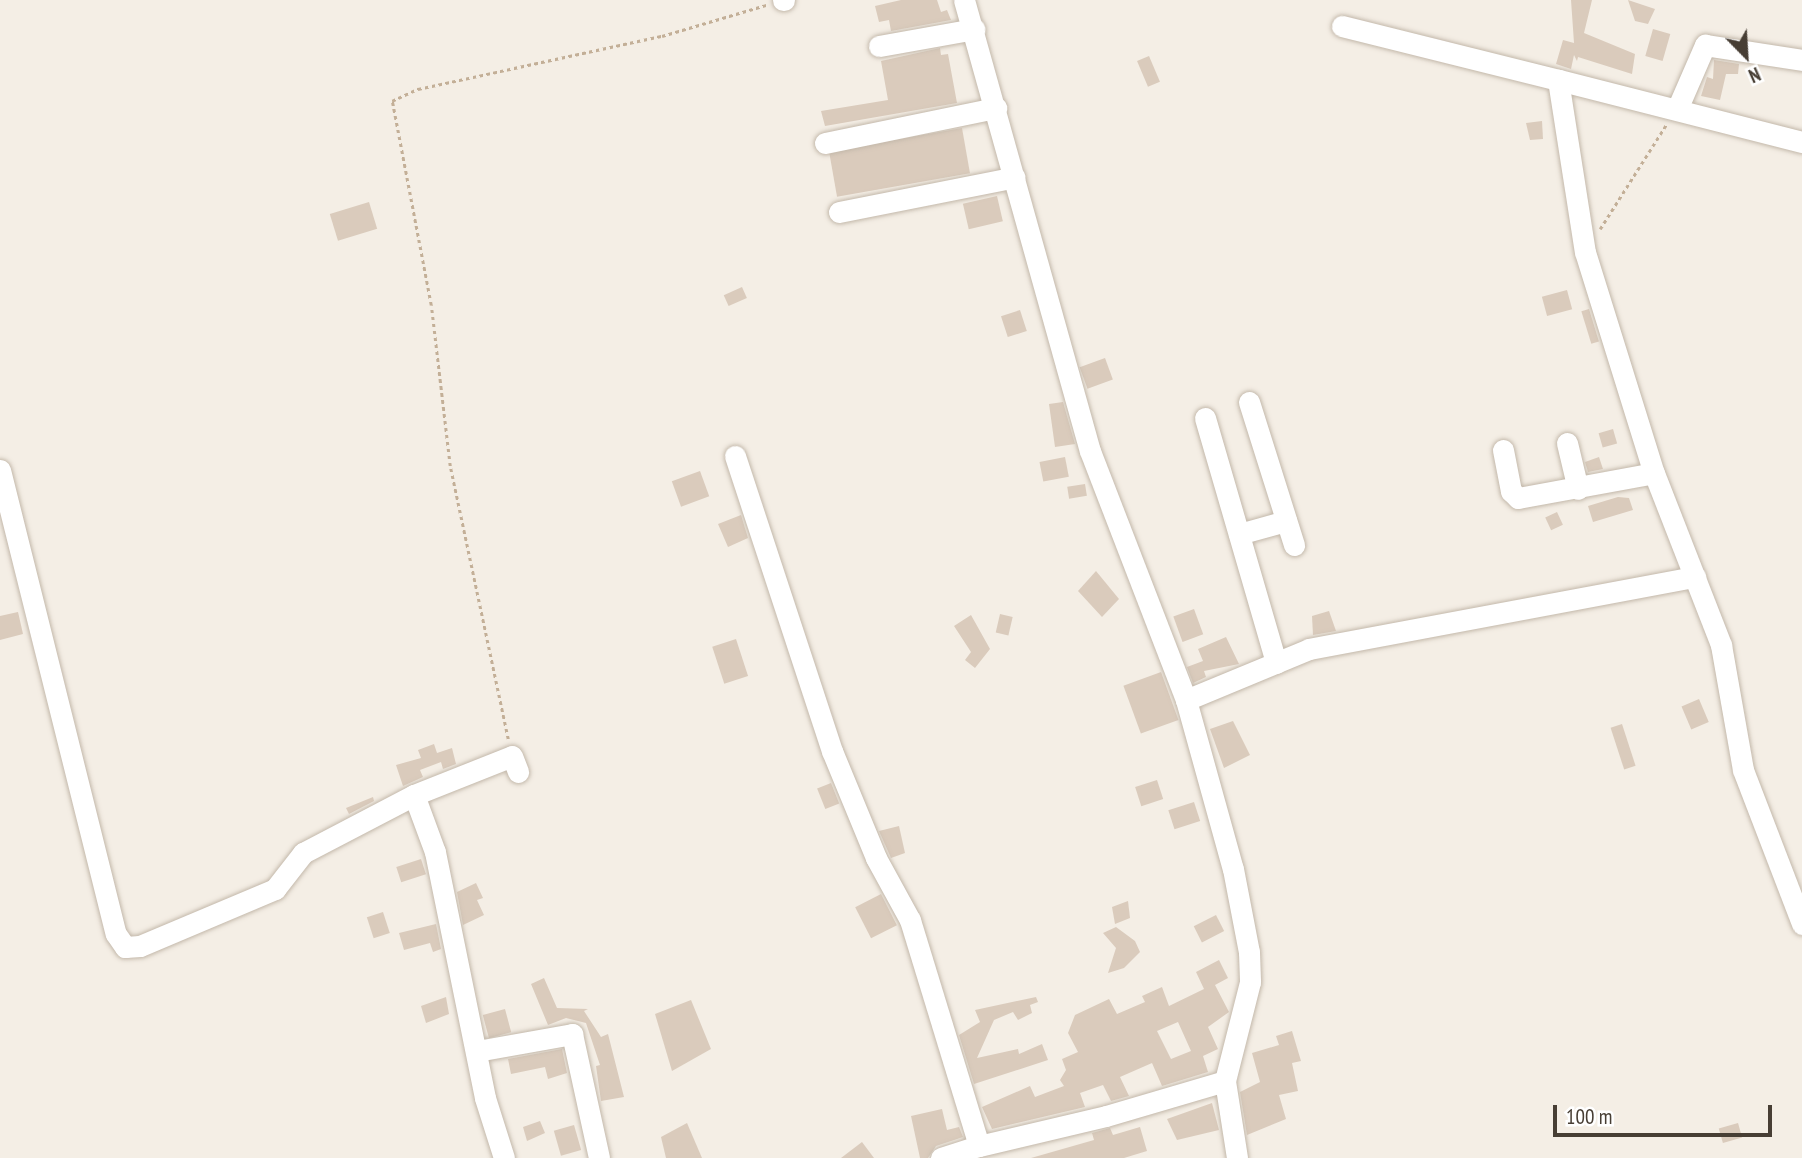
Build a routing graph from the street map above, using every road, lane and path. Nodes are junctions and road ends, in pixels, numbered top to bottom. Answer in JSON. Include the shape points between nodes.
{"nodes":[{"id":1,"x":783,"y":0,"type":"edge"},
{"id":2,"x":964,"y":0,"type":"edge"},
{"id":3,"x":1342,"y":26,"type":"dead end"},
{"id":4,"x":974,"y":29,"type":"junction"},
{"id":5,"x":879,"y":46,"type":"dead end"},
{"id":6,"x":1802,"y":60,"type":"edge"},
{"id":7,"x":1558,"y":80,"type":"junction"},
{"id":8,"x":1678,"y":107,"type":"junction"},
{"id":9,"x":996,"y":108,"type":"junction"},
{"id":10,"x":1802,"y":142,"type":"edge"},
{"id":11,"x":825,"y":144,"type":"dead end"},
{"id":12,"x":1015,"y":177,"type":"junction"},
{"id":13,"x":839,"y":212,"type":"dead end"},
{"id":14,"x":1586,"y":252,"type":"junction"},
{"id":15,"x":1250,"y":402,"type":"dead end"},
{"id":16,"x":1205,"y":418,"type":"dead end"},
{"id":17,"x":1567,"y":443,"type":"dead end"},
{"id":18,"x":1503,"y":450,"type":"dead end"},
{"id":19,"x":734,"y":456,"type":"dead end"},
{"id":20,"x":0,"y":470,"type":"edge"},
{"id":21,"x":1654,"y":473,"type":"junction"},
{"id":22,"x":1578,"y":489,"type":"junction"},
{"id":23,"x":1286,"y":521,"type":"junction"},
{"id":24,"x":1239,"y":534,"type":"junction"},
{"id":25,"x":1294,"y":545,"type":"dead end"},
{"id":26,"x":1695,"y":577,"type":"junction"},
{"id":27,"x":1276,"y":663,"type":"junction"},
{"id":28,"x":1186,"y":700,"type":"junction"},
{"id":29,"x":515,"y":764,"type":"joint"},
{"id":30,"x":414,"y":795,"type":"junction"},
{"id":31,"x":1802,"y":924,"type":"edge"},
{"id":32,"x":477,"y":1051,"type":"junction"},
{"id":33,"x":1225,"y":1081,"type":"junction"},
{"id":34,"x":979,"y":1146,"type":"junction"},
{"id":35,"x":504,"y":1158,"type":"edge"},
{"id":36,"x":599,"y":1158,"type":"edge"},
{"id":37,"x":941,"y":1158,"type":"edge"},
{"id":38,"x":1237,"y":1158,"type":"edge"}],
"edges":[{"from":1,"to":29,"type":"path","via":[[662,36],[418,89],[392,101],[431,305],[450,466]]},
{"from":2,"to":4,"type":"street"},
{"from":3,"to":7,"type":"street"},
{"from":4,"to":5,"type":"street"},
{"from":4,"to":9,"type":"street"},
{"from":6,"to":8,"type":"street","via":[[1705,45]]},
{"from":7,"to":8,"type":"street"},
{"from":7,"to":14,"type":"street"},
{"from":8,"to":10,"type":"street"},
{"from":8,"to":14,"type":"path"},
{"from":9,"to":11,"type":"street"},
{"from":9,"to":12,"type":"street"},
{"from":12,"to":13,"type":"street"},
{"from":12,"to":28,"type":"street","via":[[1090,451]]},
{"from":14,"to":21,"type":"street"},
{"from":15,"to":23,"type":"street"},
{"from":16,"to":24,"type":"street"},
{"from":17,"to":22,"type":"street"},
{"from":18,"to":22,"type":"street","via":[[1511,491],[1518,498]]},
{"from":19,"to":34,"type":"street","via":[[832,751],[871,848],[910,920]]},
{"from":20,"to":30,"type":"street","via":[[116,934],[125,947],[140,946],[275,889],[303,853]]},
{"from":21,"to":22,"type":"street"},
{"from":21,"to":26,"type":"street"},
{"from":23,"to":24,"type":"street"},
{"from":23,"to":25,"type":"street"},
{"from":24,"to":27,"type":"street"},
{"from":26,"to":27,"type":"street","via":[[1309,649]]},
{"from":26,"to":31,"type":"street","via":[[1721,645],[1743,770]]},
{"from":27,"to":28,"type":"street"},
{"from":28,"to":33,"type":"street","via":[[1233,869],[1249,953],[1250,982]]},
{"from":29,"to":30,"type":"street"},
{"from":30,"to":32,"type":"street","via":[[435,852]]},
{"from":32,"to":35,"type":"street","via":[[485,1098]]},
{"from":32,"to":36,"type":"street","via":[[572,1034]]},
{"from":33,"to":34,"type":"street","via":[[1107,1116]]},
{"from":33,"to":38,"type":"street"},
{"from":34,"to":37,"type":"street"}]}
